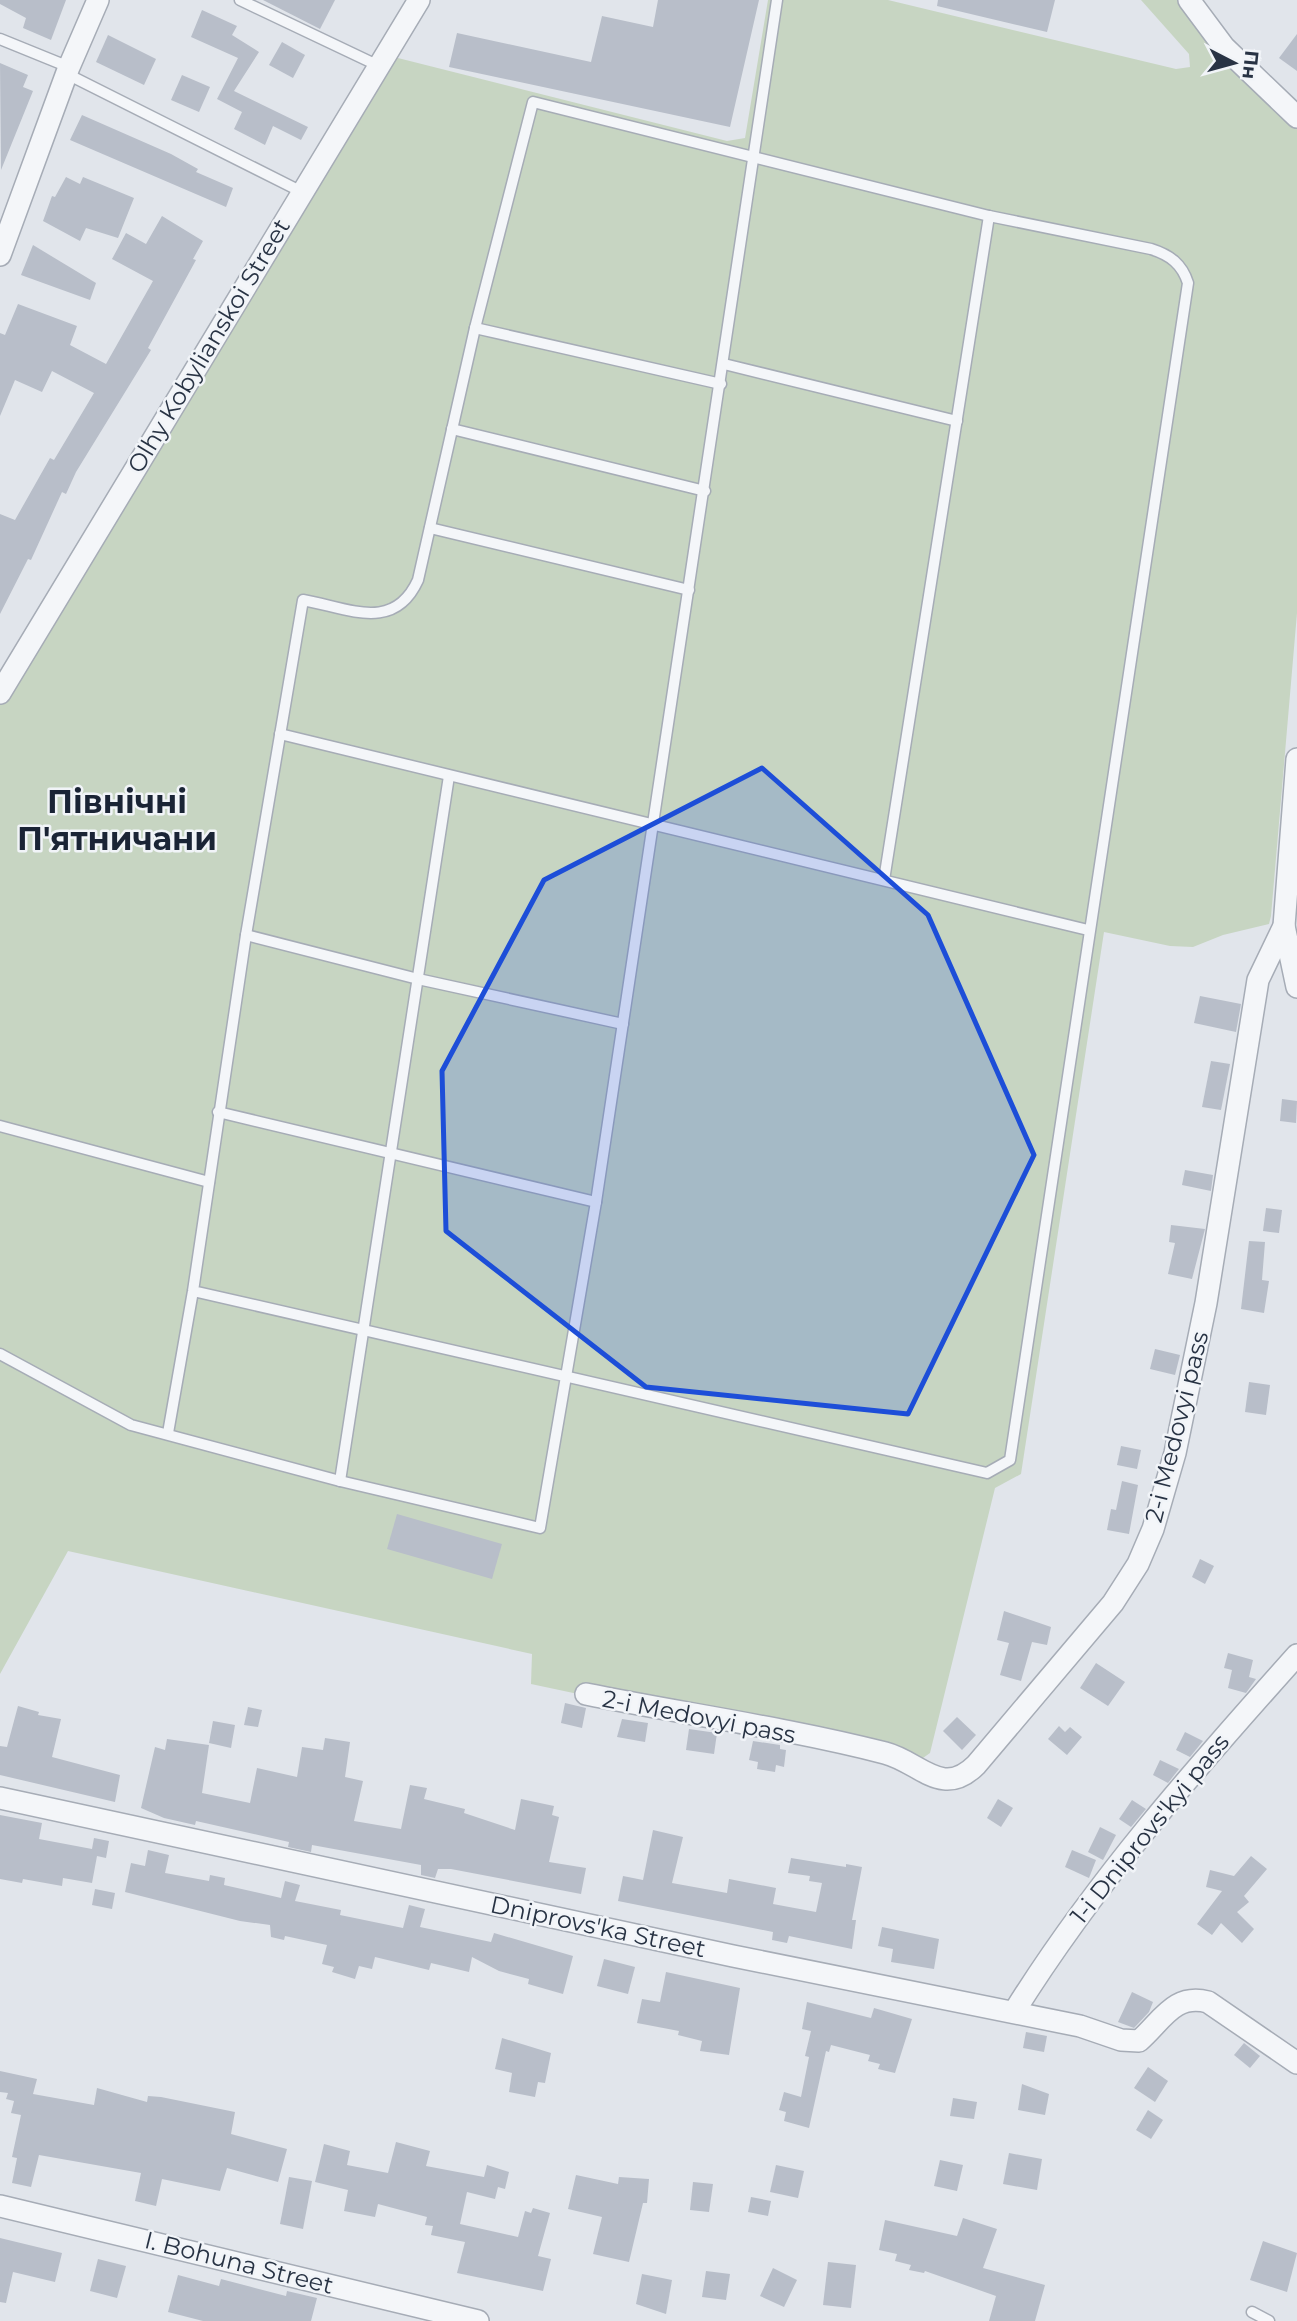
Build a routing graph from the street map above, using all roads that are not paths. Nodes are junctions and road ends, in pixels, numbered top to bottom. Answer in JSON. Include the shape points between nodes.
{"nodes":[{"id":1,"x":98,"y":0,"type":"edge"},
{"id":2,"x":240,"y":0,"type":"edge"},
{"id":3,"x":419,"y":0,"type":"edge"},
{"id":4,"x":777,"y":0,"type":"edge"},
{"id":5,"x":1195,"y":1,"type":"edge"},
{"id":6,"x":0,"y":39,"type":"edge"},
{"id":7,"x":379,"y":66,"type":"junction"},
{"id":8,"x":68,"y":70,"type":"junction"},
{"id":9,"x":1297,"y":117,"type":"edge"},
{"id":10,"x":753,"y":157,"type":"junction"},
{"id":11,"x":302,"y":192,"type":"junction"},
{"id":12,"x":989,"y":216,"type":"junction"},
{"id":13,"x":0,"y":255,"type":"edge"},
{"id":14,"x":475,"y":328,"type":"junction"},
{"id":15,"x":724,"y":363,"type":"junction"},
{"id":16,"x":721,"y":384,"type":"junction"},
{"id":17,"x":957,"y":421,"type":"junction"},
{"id":18,"x":452,"y":429,"type":"junction"},
{"id":19,"x":705,"y":491,"type":"junction"},
{"id":20,"x":430,"y":528,"type":"junction"},
{"id":21,"x":690,"y":590,"type":"junction"},
{"id":22,"x":0,"y":693,"type":"edge"},
{"id":23,"x":280,"y":734,"type":"junction"},
{"id":24,"x":1297,"y":759,"type":"edge"},
{"id":25,"x":449,"y":776,"type":"junction"},
{"id":26,"x":654,"y":825,"type":"junction"},
{"id":27,"x":884,"y":880,"type":"junction"},
{"id":28,"x":1290,"y":923,"type":"edge"},
{"id":29,"x":1088,"y":930,"type":"junction"},
{"id":30,"x":246,"y":934,"type":"junction"},
{"id":31,"x":418,"y":979,"type":"junction"},
{"id":32,"x":1297,"y":987,"type":"edge"},
{"id":33,"x":623,"y":1024,"type":"junction"},
{"id":34,"x":218,"y":1112,"type":"junction"},
{"id":35,"x":0,"y":1126,"type":"edge"},
{"id":36,"x":391,"y":1153,"type":"junction"},
{"id":37,"x":209,"y":1182,"type":"junction"},
{"id":38,"x":596,"y":1202,"type":"junction"},
{"id":39,"x":193,"y":1292,"type":"junction"},
{"id":40,"x":363,"y":1332,"type":"junction"},
{"id":41,"x":0,"y":1354,"type":"edge"},
{"id":42,"x":565,"y":1379,"type":"junction"},
{"id":43,"x":168,"y":1433,"type":"junction"},
{"id":44,"x":340,"y":1481,"type":"junction"},
{"id":45,"x":1297,"y":1656,"type":"edge"},
{"id":46,"x":586,"y":1694,"type":"dead end"},
{"id":47,"x":0,"y":1798,"type":"edge"},
{"id":48,"x":1014,"y":2012,"type":"junction"},
{"id":49,"x":1297,"y":2063,"type":"edge"},
{"id":50,"x":0,"y":2206,"type":"edge"},
{"id":51,"x":1252,"y":2312,"type":"dead end"},
{"id":52,"x":478,"y":2321,"type":"edge"},
{"id":53,"x":1269,"y":2321,"type":"edge"}],
"edges":[{"from":1,"to":8,"type":"street"},
{"from":2,"to":7,"type":"lane"},
{"from":3,"to":7,"type":"street","name":"Olhy Kobylianskoi Street"},
{"from":4,"to":10,"type":"lane"},
{"from":5,"to":9,"type":"street","via":[[1224,47]]},
{"from":6,"to":8,"type":"lane"},
{"from":7,"to":11,"type":"street","name":"Olhy Kobylianskoi Street"},
{"from":8,"to":11,"type":"lane"},
{"from":8,"to":13,"type":"street"},
{"from":10,"to":12,"type":"lane"},
{"from":10,"to":14,"type":"lane","via":[[533,102]]},
{"from":10,"to":15,"type":"lane"},
{"from":11,"to":22,"type":"street","name":"Olhy Kobylianskoi Street"},
{"from":12,"to":17,"type":"lane"},
{"from":12,"to":29,"type":"lane","via":[[1164,254],[1183,269],[1188,284]]},
{"from":14,"to":16,"type":"lane"},
{"from":14,"to":18,"type":"lane"},
{"from":15,"to":16,"type":"lane"},
{"from":15,"to":17,"type":"lane"},
{"from":16,"to":19,"type":"lane"},
{"from":17,"to":27,"type":"lane"},
{"from":18,"to":19,"type":"lane"},
{"from":18,"to":20,"type":"lane"},
{"from":19,"to":21,"type":"lane"},
{"from":20,"to":21,"type":"lane"},
{"from":20,"to":23,"type":"lane","via":[[413,592],[395,610],[381,614],[303,600]]},
{"from":21,"to":26,"type":"lane"},
{"from":23,"to":25,"type":"lane"},
{"from":23,"to":30,"type":"lane"},
{"from":24,"to":28,"type":"street","name":"2-i Medovyi pass"},
{"from":25,"to":26,"type":"lane"},
{"from":25,"to":31,"type":"lane"},
{"from":26,"to":27,"type":"lane"},
{"from":26,"to":33,"type":"lane"},
{"from":27,"to":29,"type":"lane"},
{"from":28,"to":32,"type":"street"},
{"from":28,"to":46,"type":"street","name":"2-i Medovyi pass","via":[[1258,980],[1206,1303],[1175,1453],[1153,1529],[1113,1603],[976,1765],[958,1778],[937,1779],[885,1753]]},
{"from":29,"to":42,"type":"lane","via":[[1010,1460],[987,1473]]},
{"from":30,"to":31,"type":"lane"},
{"from":30,"to":34,"type":"lane"},
{"from":31,"to":33,"type":"lane"},
{"from":31,"to":36,"type":"lane"},
{"from":33,"to":38,"type":"lane"},
{"from":34,"to":36,"type":"lane"},
{"from":34,"to":37,"type":"lane"},
{"from":35,"to":37,"type":"lane"},
{"from":36,"to":38,"type":"lane"},
{"from":36,"to":40,"type":"lane"},
{"from":37,"to":39,"type":"lane"},
{"from":38,"to":42,"type":"lane"},
{"from":39,"to":40,"type":"lane"},
{"from":39,"to":43,"type":"lane"},
{"from":40,"to":42,"type":"lane"},
{"from":40,"to":44,"type":"lane"},
{"from":41,"to":43,"type":"lane","via":[[131,1425]]},
{"from":42,"to":44,"type":"lane","via":[[540,1528]]},
{"from":43,"to":44,"type":"lane"},
{"from":45,"to":48,"type":"street","name":"1-i Dniprovs'kyi pass","via":[[1120,1859]]},
{"from":47,"to":48,"type":"street","name":"Dniprovs'ka Street"},
{"from":48,"to":49,"type":"street","name":"Dniprovs'ka Street","via":[[1139,2041],[1181,2000],[1194,1998],[1208,2002]]},
{"from":50,"to":52,"type":"street","name":"I. Bohuna Street"},
{"from":51,"to":53,"type":"lane"}]}
